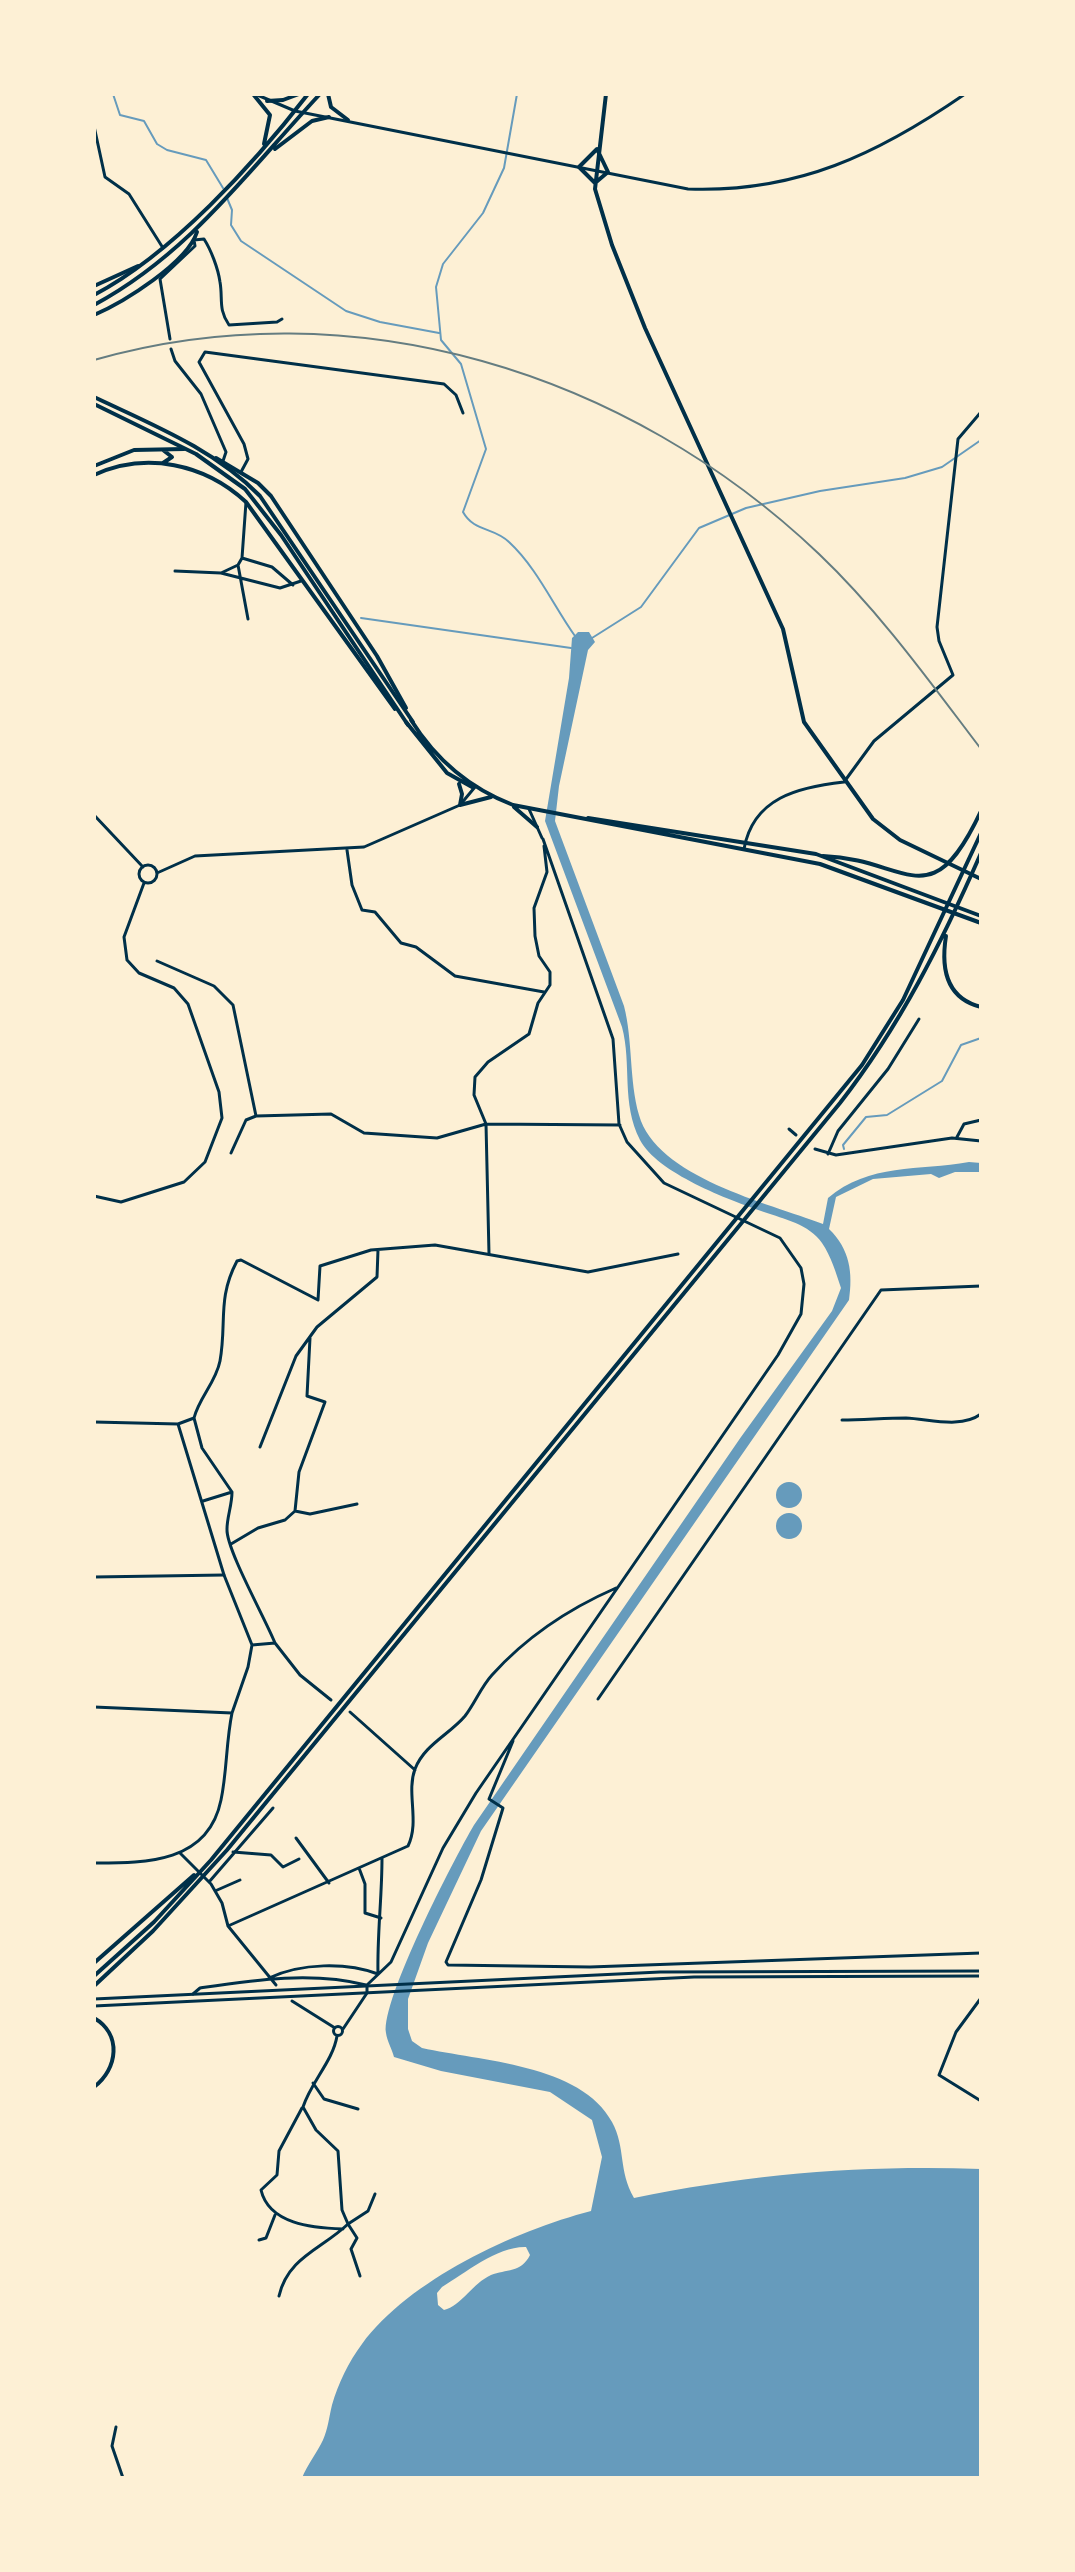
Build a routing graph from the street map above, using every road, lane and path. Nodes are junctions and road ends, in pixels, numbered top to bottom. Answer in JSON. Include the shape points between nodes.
{"nodes":[{"id":1,"x":254,"y":94,"type":"edge"},
{"id":2,"x":299,"y":94,"type":"edge"},
{"id":3,"x":308,"y":94,"type":"edge"},
{"id":4,"x":320,"y":94,"type":"edge"},
{"id":5,"x":328,"y":94,"type":"edge"},
{"id":6,"x":606,"y":94,"type":"edge"},
{"id":7,"x":965,"y":94,"type":"edge"},
{"id":8,"x":267,"y":101,"type":"junction"},
{"id":9,"x":295,"y":111,"type":"junction"},
{"id":10,"x":303,"y":112,"type":"junction"},
{"id":11,"x":329,"y":117,"type":"junction"},
{"id":12,"x":348,"y":120,"type":"junction"},
{"id":13,"x":94,"y":126,"type":"edge"},
{"id":14,"x":263,"y":146,"type":"junction"},
{"id":15,"x":597,"y":149,"type":"junction"},
{"id":16,"x":264,"y":158,"type":"junction"},
{"id":17,"x":579,"y":167,"type":"junction"},
{"id":18,"x":595,"y":169,"type":"junction"},
{"id":19,"x":608,"y":172,"type":"junction"},
{"id":20,"x":595,"y":183,"type":"junction"},
{"id":21,"x":197,"y":232,"type":"junction"},
{"id":22,"x":194,"y":240,"type":"junction"},
{"id":23,"x":163,"y":248,"type":"junction"},
{"id":24,"x":138,"y":266,"type":"junction"},
{"id":25,"x":94,"y":286,"type":"edge"},
{"id":26,"x":94,"y":295,"type":"edge"},
{"id":27,"x":94,"y":305,"type":"edge"},
{"id":28,"x":94,"y":315,"type":"edge"},
{"id":29,"x":282,"y":319,"type":"dead end"},
{"id":30,"x":170,"y":339,"type":"dead end"},
{"id":31,"x":171,"y":349,"type":"dead end"},
{"id":32,"x":97,"y":399,"type":"edge"},
{"id":33,"x":94,"y":404,"type":"edge"},
{"id":34,"x":981,"y":412,"type":"edge"},
{"id":35,"x":463,"y":413,"type":"dead end"},
{"id":36,"x":144,"y":425,"type":"junction"},
{"id":37,"x":156,"y":448,"type":"junction"},
{"id":38,"x":134,"y":450,"type":"junction"},
{"id":39,"x":223,"y":462,"type":"junction"},
{"id":40,"x":161,"y":463,"type":"junction"},
{"id":41,"x":131,"y":464,"type":"junction"},
{"id":42,"x":94,"y":466,"type":"edge"},
{"id":43,"x":241,"y":472,"type":"junction"},
{"id":44,"x":94,"y":475,"type":"edge"},
{"id":45,"x":258,"y":483,"type":"junction"},
{"id":46,"x":246,"y":502,"type":"junction"},
{"id":47,"x":242,"y":558,"type":"junction"},
{"id":48,"x":238,"y":565,"type":"junction"},
{"id":49,"x":175,"y":571,"type":"dead end"},
{"id":50,"x":221,"y":573,"type":"junction"},
{"id":51,"x":243,"y":579,"type":"junction"},
{"id":52,"x":301,"y":581,"type":"junction"},
{"id":53,"x":293,"y":585,"type":"junction"},
{"id":54,"x":248,"y":619,"type":"dead end"},
{"id":55,"x":410,"y":724,"type":"junction"},
{"id":56,"x":458,"y":782,"type":"junction"},
{"id":57,"x":844,"y":782,"type":"junction"},
{"id":58,"x":475,"y":787,"type":"junction"},
{"id":59,"x":492,"y":797,"type":"junction"},
{"id":60,"x":460,"y":805,"type":"junction"},
{"id":61,"x":513,"y":805,"type":"junction"},
{"id":62,"x":529,"y":809,"type":"junction"},
{"id":63,"x":981,"y":811,"type":"edge"},
{"id":64,"x":94,"y":815,"type":"edge"},
{"id":65,"x":586,"y":818,"type":"junction"},
{"id":66,"x":537,"y":827,"type":"junction"},
{"id":67,"x":981,"y":833,"type":"edge"},
{"id":68,"x":543,"y":839,"type":"junction"},
{"id":69,"x":746,"y":841,"type":"junction"},
{"id":70,"x":744,"y":849,"type":"junction"},
{"id":71,"x":347,"y":850,"type":"junction"},
{"id":72,"x":981,"y":853,"type":"edge"},
{"id":73,"x":823,"y":856,"type":"junction"},
{"id":74,"x":143,"y":867,"type":"junction"},
{"id":75,"x":157,"y":873,"type":"junction"},
{"id":76,"x":981,"y":879,"type":"edge"},
{"id":77,"x":144,"y":883,"type":"junction"},
{"id":78,"x":981,"y":916,"type":"edge"},
{"id":79,"x":981,"y":923,"type":"edge"},
{"id":80,"x":947,"y":930,"type":"junction"},
{"id":81,"x":157,"y":961,"type":"dead end"},
{"id":82,"x":544,"y":992,"type":"junction"},
{"id":83,"x":981,"y":1007,"type":"edge"},
{"id":84,"x":919,"y":1019,"type":"dead end"},
{"id":85,"x":256,"y":1116,"type":"junction"},
{"id":86,"x":981,"y":1120,"type":"edge"},
{"id":87,"x":486,"y":1124,"type":"junction"},
{"id":88,"x":620,"y":1125,"type":"junction"},
{"id":89,"x":789,"y":1129,"type":"dead end"},
{"id":90,"x":796,"y":1135,"type":"dead end"},
{"id":91,"x":956,"y":1137,"type":"junction"},
{"id":92,"x":981,"y":1141,"type":"edge"},
{"id":93,"x":815,"y":1149,"type":"dead end"},
{"id":94,"x":231,"y":1153,"type":"dead end"},
{"id":95,"x":828,"y":1154,"type":"junction"},
{"id":96,"x":94,"y":1196,"type":"edge"},
{"id":97,"x":378,"y":1250,"type":"junction"},
{"id":98,"x":678,"y":1254,"type":"dead end"},
{"id":99,"x":489,"y":1255,"type":"junction"},
{"id":100,"x":981,"y":1286,"type":"edge"},
{"id":101,"x":310,"y":1338,"type":"junction"},
{"id":102,"x":981,"y":1414,"type":"edge"},
{"id":103,"x":194,"y":1418,"type":"junction"},
{"id":104,"x":842,"y":1420,"type":"dead end"},
{"id":105,"x":94,"y":1422,"type":"edge"},
{"id":106,"x":178,"y":1424,"type":"junction"},
{"id":107,"x":260,"y":1447,"type":"dead end"},
{"id":108,"x":232,"y":1492,"type":"junction"},
{"id":109,"x":203,"y":1501,"type":"junction"},
{"id":110,"x":357,"y":1504,"type":"dead end"},
{"id":111,"x":295,"y":1511,"type":"junction"},
{"id":112,"x":231,"y":1544,"type":"junction"},
{"id":113,"x":224,"y":1575,"type":"junction"},
{"id":114,"x":94,"y":1577,"type":"edge"},
{"id":115,"x":617,"y":1588,"type":"junction"},
{"id":116,"x":275,"y":1643,"type":"junction"},
{"id":117,"x":252,"y":1645,"type":"junction"},
{"id":118,"x":598,"y":1699,"type":"dead end"},
{"id":119,"x":331,"y":1700,"type":"dead end"},
{"id":120,"x":94,"y":1707,"type":"edge"},
{"id":121,"x":350,"y":1712,"type":"dead end"},
{"id":122,"x":232,"y":1713,"type":"junction"},
{"id":123,"x":513,"y":1737,"type":"junction"},
{"id":124,"x":415,"y":1770,"type":"junction"},
{"id":125,"x":273,"y":1808,"type":"dead end"},
{"id":126,"x":296,"y":1838,"type":"dead end"},
{"id":127,"x":233,"y":1852,"type":"junction"},
{"id":128,"x":180,"y":1853,"type":"junction"},
{"id":129,"x":382,"y":1858,"type":"junction"},
{"id":130,"x":299,"y":1859,"type":"dead end"},
{"id":131,"x":94,"y":1863,"type":"edge"},
{"id":132,"x":359,"y":1868,"type":"junction"},
{"id":133,"x":240,"y":1880,"type":"dead end"},
{"id":134,"x":209,"y":1882,"type":"junction"},
{"id":135,"x":329,"y":1883,"type":"junction"},
{"id":136,"x":215,"y":1891,"type":"junction"},
{"id":137,"x":172,"y":1897,"type":"junction"},
{"id":138,"x":381,"y":1918,"type":"junction"},
{"id":139,"x":228,"y":1926,"type":"junction"},
{"id":140,"x":981,"y":1953,"type":"edge"},
{"id":141,"x":94,"y":1963,"type":"edge"},
{"id":142,"x":981,"y":1973,"type":"edge"},
{"id":143,"x":378,"y":1974,"type":"junction"},
{"id":144,"x":94,"y":1976,"type":"edge"},
{"id":145,"x":269,"y":1978,"type":"junction"},
{"id":146,"x":276,"y":1985,"type":"dead end"},
{"id":147,"x":367,"y":1985,"type":"junction"},
{"id":148,"x":94,"y":1986,"type":"edge"},
{"id":149,"x":367,"y":1993,"type":"junction"},
{"id":150,"x":193,"y":1994,"type":"junction"},
{"id":151,"x":981,"y":1998,"type":"edge"},
{"id":152,"x":94,"y":1999,"type":"edge"},
{"id":153,"x":292,"y":2001,"type":"dead end"},
{"id":154,"x":94,"y":2006,"type":"edge"},
{"id":155,"x":94,"y":2018,"type":"edge"},
{"id":156,"x":335,"y":2028,"type":"junction"},
{"id":157,"x":343,"y":2029,"type":"junction"},
{"id":158,"x":337,"y":2036,"type":"junction"},
{"id":159,"x":313,"y":2083,"type":"junction"},
{"id":160,"x":94,"y":2087,"type":"edge"},
{"id":161,"x":981,"y":2101,"type":"edge"},
{"id":162,"x":303,"y":2107,"type":"junction"},
{"id":163,"x":358,"y":2109,"type":"dead end"},
{"id":164,"x":375,"y":2194,"type":"dead end"},
{"id":165,"x":275,"y":2215,"type":"junction"},
{"id":166,"x":348,"y":2224,"type":"junction"},
{"id":167,"x":343,"y":2229,"type":"junction"},
{"id":168,"x":259,"y":2240,"type":"dead end"},
{"id":169,"x":360,"y":2276,"type":"dead end"},
{"id":170,"x":279,"y":2296,"type":"dead end"},
{"id":171,"x":116,"y":2427,"type":"dead end"},
{"id":172,"x":123,"y":2478,"type":"edge"}],
"edges":[{"from":1,"to":8,"type":"street"},
{"from":1,"to":14,"type":"main road","via":[[270,115]]},
{"from":2,"to":8,"type":"main road"},
{"from":3,"to":9,"type":"main road"},
{"from":4,"to":10,"type":"main road"},
{"from":5,"to":12,"type":"main road","via":[[331,107]]},
{"from":6,"to":15,"type":"main road"},
{"from":7,"to":19,"type":"street","via":[[853,159],[803,179],[724,190],[688,189]]},
{"from":8,"to":9,"type":"street"},
{"from":9,"to":10,"type":"street"},
{"from":9,"to":14,"type":"main road"},
{"from":10,"to":11,"type":"street"},
{"from":10,"to":16,"type":"main road"},
{"from":11,"to":12,"type":"street"},
{"from":11,"to":16,"type":"main road","via":[[302,127]]},
{"from":12,"to":17,"type":"street"},
{"from":13,"to":23,"type":"street","via":[[105,177],[129,194]]},
{"from":14,"to":23,"type":"main road"},
{"from":15,"to":17,"type":"main road"},
{"from":15,"to":18,"type":"main road"},
{"from":15,"to":19,"type":"main road"},
{"from":16,"to":21,"type":"main road"},
{"from":17,"to":18,"type":"street"},
{"from":17,"to":20,"type":"main road"},
{"from":18,"to":19,"type":"street"},
{"from":18,"to":20,"type":"main road"},
{"from":19,"to":20,"type":"main road"},
{"from":20,"to":57,"type":"main road","via":[[612,245],[645,328],[789,644],[804,722]]},
{"from":21,"to":22,"type":"main road"},
{"from":21,"to":27,"type":"main road","via":[[154,268]]},
{"from":22,"to":28,"type":"main road","via":[[135,293]]},
{"from":22,"to":29,"type":"street","via":[[204,239],[208,246],[229,325]]},
{"from":22,"to":30,"type":"street","via":[[195,246],[160,279]]},
{"from":23,"to":24,"type":"main road"},
{"from":24,"to":25,"type":"main road"},
{"from":24,"to":26,"type":"main road"},
{"from":31,"to":39,"type":"street","via":[[201,394],[226,452]]},
{"from":32,"to":36,"type":"main road"},
{"from":33,"to":36,"type":"main road"},
{"from":34,"to":57,"type":"street","via":[[958,439],[937,627],[953,670],[948,682],[874,741]]},
{"from":35,"to":43,"type":"street","via":[[456,395],[444,384],[205,352],[199,362],[244,444],[248,459]]},
{"from":36,"to":55,"type":"main road","via":[[221,468],[255,500]]},
{"from":36,"to":55,"type":"main road","via":[[228,466],[260,496]]},
{"from":37,"to":38,"type":"main road"},
{"from":37,"to":39,"type":"main road","via":[[179,448]]},
{"from":37,"to":40,"type":"main road","via":[[171,454]]},
{"from":38,"to":41,"type":"main road","via":[[126,458]]},
{"from":38,"to":42,"type":"main road"},
{"from":39,"to":43,"type":"main road"},
{"from":40,"to":41,"type":"main road"},
{"from":40,"to":46,"type":"main road","via":[[216,479]]},
{"from":41,"to":44,"type":"main road"},
{"from":43,"to":45,"type":"main road"},
{"from":45,"to":46,"type":"main road"},
{"from":45,"to":55,"type":"main road","via":[[377,656]]},
{"from":46,"to":47,"type":"street"},
{"from":46,"to":52,"type":"main road"},
{"from":47,"to":48,"type":"street"},
{"from":47,"to":53,"type":"street","via":[[272,567]]},
{"from":48,"to":50,"type":"street"},
{"from":48,"to":51,"type":"street"},
{"from":49,"to":50,"type":"street"},
{"from":50,"to":51,"type":"street"},
{"from":51,"to":53,"type":"street","via":[[280,588]]},
{"from":51,"to":54,"type":"street"},
{"from":52,"to":53,"type":"street"},
{"from":52,"to":55,"type":"main road"},
{"from":55,"to":56,"type":"main road","via":[[432,758]]},
{"from":55,"to":58,"type":"main road"},
{"from":56,"to":58,"type":"main road"},
{"from":56,"to":60,"type":"main road"},
{"from":57,"to":69,"type":"street","via":[[763,807],[753,818]]},
{"from":57,"to":76,"type":"main road","via":[[873,819],[900,840]]},
{"from":58,"to":59,"type":"main road"},
{"from":58,"to":60,"type":"street"},
{"from":59,"to":60,"type":"main road"},
{"from":59,"to":61,"type":"main road"},
{"from":60,"to":71,"type":"street","via":[[387,839]]},
{"from":61,"to":62,"type":"main road"},
{"from":61,"to":66,"type":"main road"},
{"from":62,"to":65,"type":"main road"},
{"from":62,"to":66,"type":"street"},
{"from":63,"to":73,"type":"main road","via":[[955,859],[942,869],[906,875]]},
{"from":64,"to":74,"type":"street"},
{"from":65,"to":69,"type":"main road"},
{"from":65,"to":70,"type":"main road"},
{"from":66,"to":68,"type":"street"},
{"from":67,"to":137,"type":"main road","via":[[940,927],[882,1035],[780,1167],[211,1860]]},
{"from":68,"to":82,"type":"street","via":[[545,884],[534,908],[539,956],[550,972]]},
{"from":68,"to":88,"type":"street","via":[[613,1039]]},
{"from":69,"to":70,"type":"street"},
{"from":69,"to":73,"type":"main road"},
{"from":70,"to":79,"type":"main road","via":[[837,870]]},
{"from":71,"to":75,"type":"street","via":[[195,856]]},
{"from":71,"to":82,"type":"street","via":[[362,910],[375,912],[401,943],[462,978]]},
{"from":72,"to":80,"type":"main road"},
{"from":73,"to":78,"type":"main road"},
{"from":74,"to":75,"type":"street","via":[[152,866]]},
{"from":74,"to":77,"type":"street","via":[[139,875]]},
{"from":75,"to":77,"type":"street","via":[[155,881]]},
{"from":77,"to":96,"type":"street","via":[[124,937],[127,960],[139,973],[174,988],[188,1004],[219,1092],[222,1118],[205,1162],[184,1182],[121,1202]]},
{"from":80,"to":83,"type":"main road","via":[[942,961],[947,980],[958,995]]},
{"from":80,"to":148,"type":"main road","via":[[881,1049],[786,1170],[215,1864]]},
{"from":81,"to":85,"type":"street","via":[[214,986],[233,1005]]},
{"from":82,"to":87,"type":"street","via":[[529,1034],[475,1077],[474,1095]]},
{"from":84,"to":95,"type":"street","via":[[888,1069],[838,1131]]},
{"from":85,"to":87,"type":"street","via":[[331,1114],[364,1133],[437,1138]]},
{"from":85,"to":94,"type":"street","via":[[246,1120]]},
{"from":86,"to":91,"type":"street","via":[[964,1124]]},
{"from":87,"to":88,"type":"street"},
{"from":87,"to":99,"type":"street"},
{"from":88,"to":115,"type":"street","via":[[642,1161],[664,1183],[780,1238],[791,1250],[804,1284],[794,1330]]},
{"from":89,"to":90,"type":"street"},
{"from":91,"to":92,"type":"street"},
{"from":91,"to":95,"type":"street"},
{"from":93,"to":95,"type":"street"},
{"from":97,"to":99,"type":"street","via":[[435,1245]]},
{"from":97,"to":101,"type":"street","via":[[377,1277]]},
{"from":97,"to":103,"type":"street","via":[[320,1266],[318,1300],[237,1261],[224,1286],[220,1359]]},
{"from":98,"to":99,"type":"street","via":[[588,1272]]},
{"from":100,"to":118,"type":"street","via":[[881,1290]]},
{"from":101,"to":107,"type":"street","via":[[289,1369]]},
{"from":101,"to":111,"type":"street","via":[[307,1396],[325,1402],[299,1472]]},
{"from":102,"to":104,"type":"street","via":[[972,1421],[955,1422]]},
{"from":103,"to":106,"type":"street"},
{"from":103,"to":108,"type":"street","via":[[202,1448]]},
{"from":105,"to":106,"type":"street"},
{"from":106,"to":109,"type":"street"},
{"from":108,"to":109,"type":"street"},
{"from":108,"to":112,"type":"street","via":[[226,1530]]},
{"from":109,"to":113,"type":"street"},
{"from":110,"to":111,"type":"street","via":[[310,1514]]},
{"from":111,"to":112,"type":"street"},
{"from":112,"to":116,"type":"street","via":[[233,1559]]},
{"from":113,"to":114,"type":"street"},
{"from":113,"to":117,"type":"street"},
{"from":115,"to":123,"type":"street"},
{"from":115,"to":124,"type":"street","via":[[557,1617],[514,1654],[490,1676],[465,1715],[419,1759]]},
{"from":116,"to":117,"type":"street"},
{"from":116,"to":119,"type":"street","via":[[300,1675]]},
{"from":117,"to":122,"type":"street"},
{"from":120,"to":122,"type":"street"},
{"from":121,"to":124,"type":"street"},
{"from":122,"to":128,"type":"street","via":[[217,1813],[209,1828]]},
{"from":123,"to":140,"type":"street","via":[[489,1799],[503,1808],[448,1965],[590,1967]]},
{"from":123,"to":143,"type":"street","via":[[443,1848],[391,1962]]},
{"from":124,"to":129,"type":"street","via":[[414,1833],[408,1846]]},
{"from":125,"to":127,"type":"street"},
{"from":126,"to":135,"type":"street"},
{"from":127,"to":130,"type":"street","via":[[271,1855],[283,1867]]},
{"from":127,"to":134,"type":"street"},
{"from":128,"to":131,"type":"street","via":[[147,1863]]},
{"from":128,"to":134,"type":"street"},
{"from":129,"to":132,"type":"street"},
{"from":129,"to":138,"type":"street"},
{"from":132,"to":135,"type":"street"},
{"from":132,"to":138,"type":"street","via":[[365,1913]]},
{"from":133,"to":136,"type":"street"},
{"from":134,"to":136,"type":"street"},
{"from":135,"to":139,"type":"street"},
{"from":136,"to":139,"type":"street"},
{"from":137,"to":141,"type":"main road"},
{"from":137,"to":144,"type":"main road"},
{"from":138,"to":143,"type":"street"},
{"from":139,"to":145,"type":"street"},
{"from":142,"to":147,"type":"street","via":[[694,1971]]},
{"from":142,"to":149,"type":"street","via":[[685,1977]]},
{"from":143,"to":145,"type":"street","via":[[360,1967],[322,1966]]},
{"from":143,"to":147,"type":"street"},
{"from":145,"to":146,"type":"street"},
{"from":145,"to":147,"type":"street"},
{"from":145,"to":150,"type":"street","via":[[200,1988]]},
{"from":147,"to":149,"type":"street"},
{"from":147,"to":150,"type":"street"},
{"from":149,"to":154,"type":"street"},
{"from":149,"to":157,"type":"street"},
{"from":150,"to":152,"type":"street"},
{"from":151,"to":161,"type":"street","via":[[956,2032],[939,2075]]},
{"from":153,"to":156,"type":"street"},
{"from":155,"to":160,"type":"main road","via":[[109,2032],[114,2051],[106,2076]]},
{"from":156,"to":157,"type":"street"},
{"from":156,"to":158,"type":"street"},
{"from":157,"to":158,"type":"street"},
{"from":158,"to":159,"type":"street"},
{"from":159,"to":162,"type":"street"},
{"from":159,"to":163,"type":"street","via":[[324,2099]]},
{"from":162,"to":165,"type":"street","via":[[279,2151],[277,2175],[261,2190]]},
{"from":162,"to":166,"type":"street","via":[[316,2130],[338,2151],[342,2210]]},
{"from":164,"to":166,"type":"street","via":[[368,2211]]},
{"from":165,"to":167,"type":"street","via":[[293,2223]]},
{"from":165,"to":168,"type":"street","via":[[266,2238]]},
{"from":166,"to":167,"type":"street"},
{"from":166,"to":169,"type":"street","via":[[357,2238],[351,2249]]},
{"from":167,"to":170,"type":"street","via":[[312,2249],[284,2277]]},
{"from":171,"to":172,"type":"street","via":[[112,2446]]}]}
